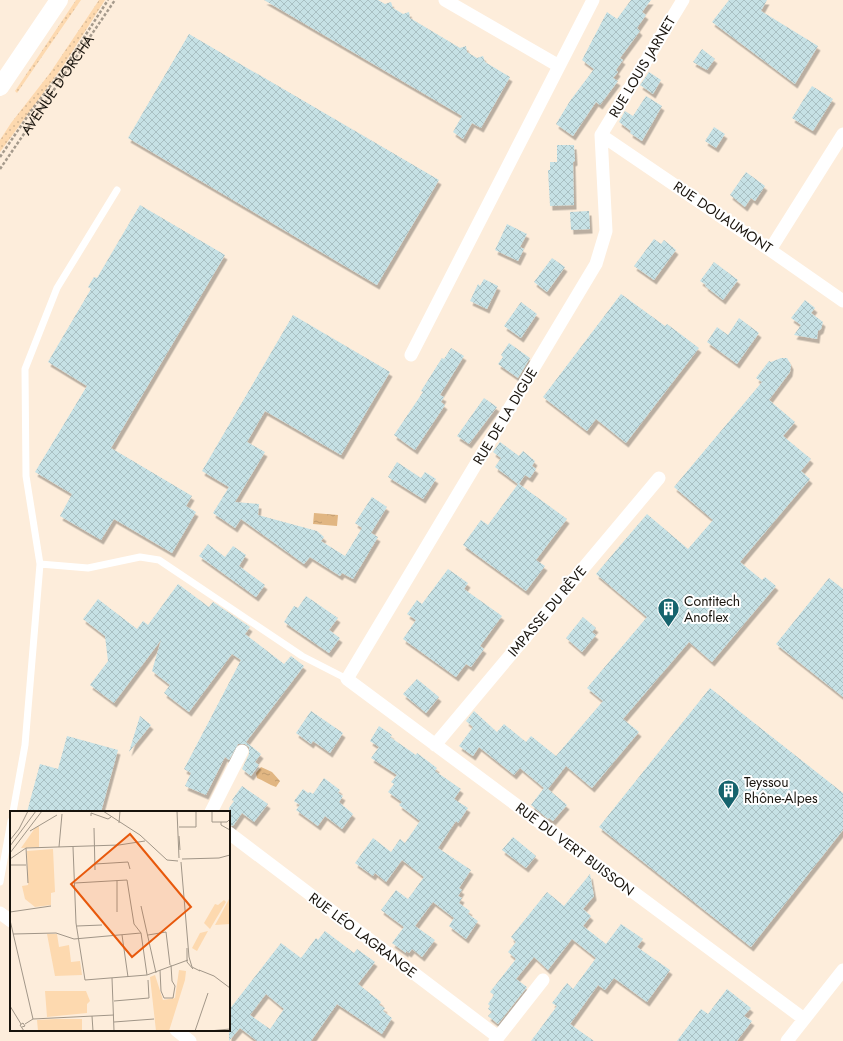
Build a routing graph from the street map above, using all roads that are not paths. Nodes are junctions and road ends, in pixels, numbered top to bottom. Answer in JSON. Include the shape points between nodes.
{"nodes":[{"id":1,"x":59,"y":0,"type":"edge"},
{"id":2,"x":445,"y":0,"type":"edge"},
{"id":3,"x":593,"y":0,"type":"edge"},
{"id":4,"x":683,"y":0,"type":"edge"},
{"id":5,"x":559,"y":66,"type":"junction"},
{"id":6,"x":0,"y":87,"type":"edge"},
{"id":7,"x":843,"y":134,"type":"edge"},
{"id":8,"x":601,"y":135,"type":"junction"},
{"id":9,"x":117,"y":190,"type":"dead end"},
{"id":10,"x":770,"y":250,"type":"junction"},
{"id":11,"x":843,"y":301,"type":"edge"},
{"id":12,"x":411,"y":355,"type":"dead end"},
{"id":13,"x":659,"y":478,"type":"dead end"},
{"id":14,"x":40,"y":564,"type":"junction"},
{"id":15,"x":347,"y":680,"type":"junction"},
{"id":16,"x":435,"y":744,"type":"junction"},
{"id":17,"x":242,"y":751,"type":"dead end"},
{"id":18,"x":12,"y":811,"type":"edge"},
{"id":19,"x":212,"y":811,"type":"edge"},
{"id":20,"x":10,"y":827,"type":"edge"},
{"id":21,"x":230,"y":834,"type":"edge"},
{"id":22,"x":0,"y":882,"type":"edge"},
{"id":23,"x":0,"y":913,"type":"edge"},
{"id":24,"x":10,"y":920,"type":"edge"},
{"id":25,"x":843,"y":970,"type":"edge"},
{"id":26,"x":543,"y":980,"type":"dead end"},
{"id":27,"x":804,"y":1019,"type":"junction"},
{"id":28,"x":177,"y":1031,"type":"edge"},
{"id":29,"x":496,"y":1039,"type":"edge"},
{"id":30,"x":190,"y":1041,"type":"edge"},
{"id":31,"x":787,"y":1041,"type":"edge"}],
"edges":[{"from":1,"to":6,"type":"main road"},
{"from":2,"to":5,"type":"street"},
{"from":3,"to":5,"type":"street"},
{"from":4,"to":8,"type":"street","name":"RUE LOUIS JARNET"},
{"from":5,"to":12,"type":"street"},
{"from":7,"to":10,"type":"street"},
{"from":8,"to":10,"type":"street","name":"RUE DOUAUMONT"},
{"from":8,"to":15,"type":"street","name":"RUE DE LA DIGUE","via":[[606,231],[596,264]]},
{"from":9,"to":14,"type":"lane","via":[[57,288],[25,369],[26,476]]},
{"from":10,"to":11,"type":"street","name":"RUE DOUAUMONT"},
{"from":13,"to":16,"type":"street","name":"IMPASSE DU RÊVE"},
{"from":14,"to":15,"type":"lane","via":[[88,568],[140,557],[159,560],[302,656]]},
{"from":14,"to":18,"type":"lane","via":[[24,745]]},
{"from":15,"to":16,"type":"street","name":"RUE DU VERT BUISSON"},
{"from":16,"to":27,"type":"street","name":"RUE DU VERT BUISSON"},
{"from":17,"to":19,"type":"street"},
{"from":20,"to":22,"type":"lane"},
{"from":21,"to":29,"type":"street","name":"RUE LÉO LAGRANGE"},
{"from":23,"to":24,"type":"street"},
{"from":25,"to":27,"type":"street"},
{"from":26,"to":29,"type":"street"},
{"from":27,"to":31,"type":"street"},
{"from":28,"to":30,"type":"street"}]}
